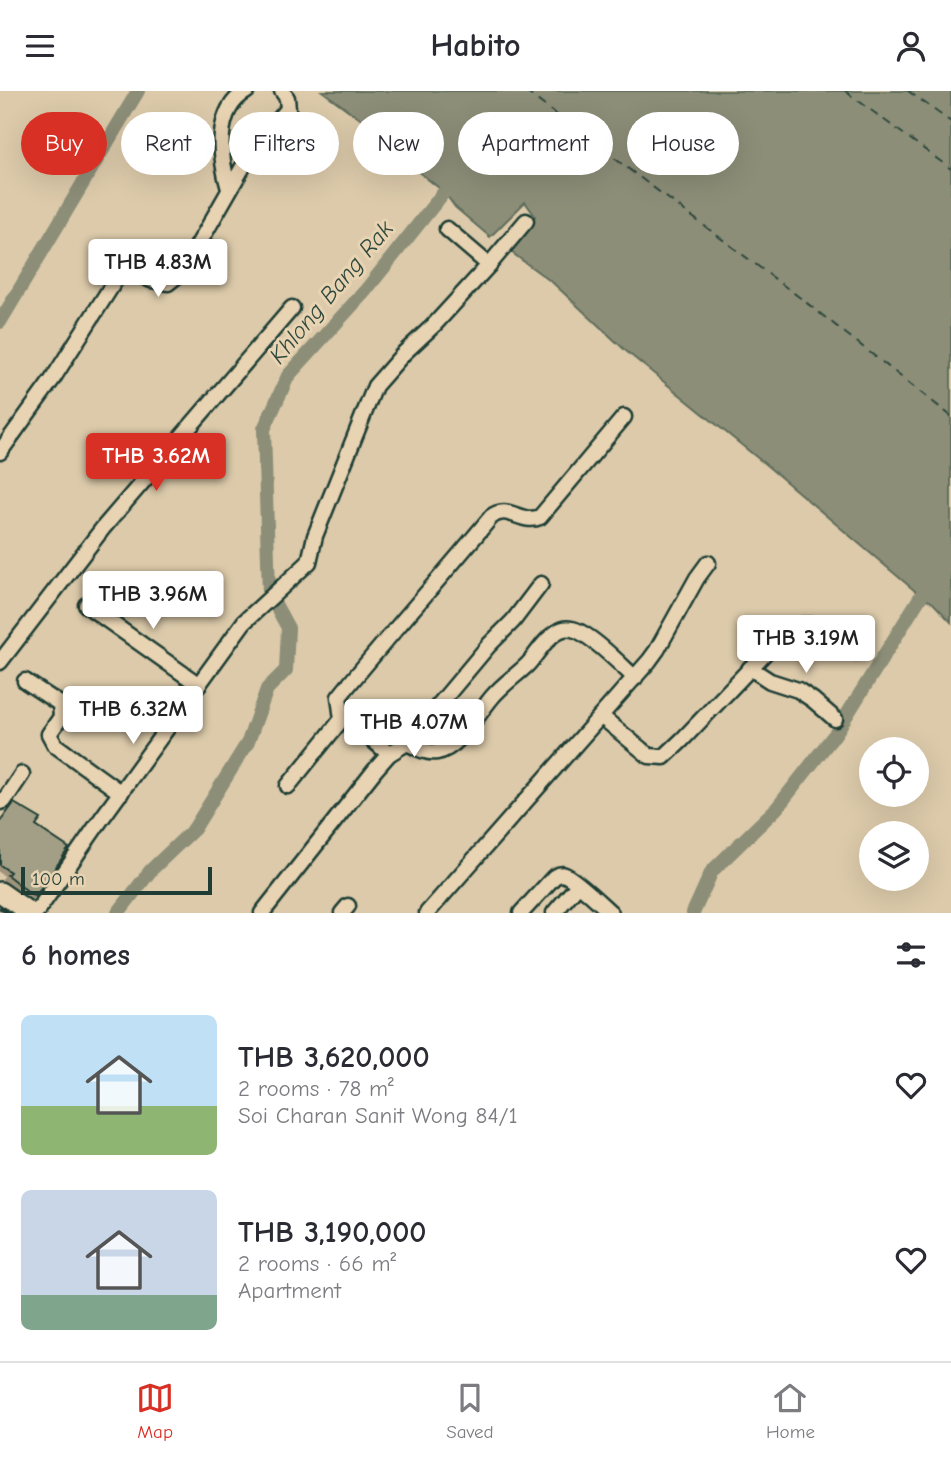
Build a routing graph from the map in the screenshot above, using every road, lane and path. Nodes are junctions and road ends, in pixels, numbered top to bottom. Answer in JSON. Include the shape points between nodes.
{"nodes":[{"id":1,"x":247,"y":91,"type":"edge"},
{"id":2,"x":282,"y":91,"type":"edge"},
{"id":3,"x":229,"y":189,"type":"junction"},
{"id":4,"x":526,"y":221,"type":"dead end"},
{"id":5,"x":447,"y":229,"type":"dead end"},
{"id":6,"x":489,"y":265,"type":"junction"},
{"id":7,"x":292,"y":308,"type":"dead end"},
{"id":8,"x":624,"y":417,"type":"dead end"},
{"id":9,"x":0,"y":452,"type":"edge"},
{"id":10,"x":708,"y":562,"type":"dead end"},
{"id":11,"x":541,"y":584,"type":"dead end"},
{"id":12,"x":86,"y":605,"type":"dead end"},
{"id":13,"x":856,"y":652,"type":"dead end"},
{"id":14,"x":0,"y":662,"type":"edge"},
{"id":15,"x":750,"y":668,"type":"junction"},
{"id":16,"x":635,"y":678,"type":"junction"},
{"id":17,"x":24,"y":681,"type":"dead end"},
{"id":18,"x":199,"y":685,"type":"junction"},
{"id":19,"x":601,"y":716,"type":"junction"},
{"id":20,"x":342,"y":719,"type":"junction"},
{"id":21,"x":835,"y":719,"type":"dead end"},
{"id":22,"x":407,"y":743,"type":"junction"},
{"id":23,"x":389,"y":754,"type":"junction"},
{"id":24,"x":22,"y":774,"type":"dead end"},
{"id":25,"x":288,"y":786,"type":"dead end"},
{"id":26,"x":121,"y":793,"type":"junction"},
{"id":27,"x":0,"y":801,"type":"edge"},
{"id":28,"x":579,"y":885,"type":"junction"},
{"id":29,"x":0,"y":892,"type":"edge"},
{"id":30,"x":602,"y":910,"type":"edge"},
{"id":31,"x":30,"y":913,"type":"edge"},
{"id":32,"x":36,"y":913,"type":"edge"},
{"id":33,"x":262,"y":913,"type":"edge"},
{"id":34,"x":426,"y":913,"type":"edge"},
{"id":35,"x":521,"y":913,"type":"edge"},
{"id":36,"x":554,"y":913,"type":"edge"}],
"edges":[{"from":1,"to":3,"type":"street","via":[[229,107],[222,132],[222,165]]},
{"from":2,"to":3,"type":"street","via":[[288,109],[252,151]]},
{"from":3,"to":9,"type":"street","via":[[183,271],[168,283],[127,268],[118,276]]},
{"from":4,"to":6,"type":"street"},
{"from":5,"to":6,"type":"street"},
{"from":6,"to":18,"type":"street","via":[[375,386],[315,536],[309,562],[244,622]]},
{"from":7,"to":14,"type":"street","via":[[103,528]]},
{"from":8,"to":20,"type":"street","via":[[540,517],[526,519],[503,511],[491,517],[339,697]]},
{"from":10,"to":16,"type":"street","via":[[657,650]]},
{"from":11,"to":22,"type":"street"},
{"from":12,"to":18,"type":"street"},
{"from":13,"to":15,"type":"street","via":[[811,625],[802,625],[786,631]]},
{"from":15,"to":19,"type":"street","via":[[664,757],[649,756]]},
{"from":15,"to":21,"type":"street","via":[[798,690]]},
{"from":16,"to":19,"type":"street"},
{"from":16,"to":22,"type":"street","via":[[580,631],[562,629],[494,695],[450,747],[436,753]]},
{"from":17,"to":26,"type":"street","via":[[60,704],[61,717],[49,734],[55,745]]},
{"from":18,"to":26,"type":"street"},
{"from":19,"to":34,"type":"street"},
{"from":20,"to":23,"type":"street","via":[[354,723]]},
{"from":20,"to":25,"type":"street"},
{"from":22,"to":23,"type":"street"},
{"from":23,"to":33,"type":"street"},
{"from":24,"to":27,"type":"street"},
{"from":26,"to":32,"type":"street"},
{"from":28,"to":30,"type":"street"},
{"from":28,"to":35,"type":"street","via":[[565,875],[556,875]]},
{"from":28,"to":36,"type":"street"},
{"from":29,"to":31,"type":"main road"}]}
